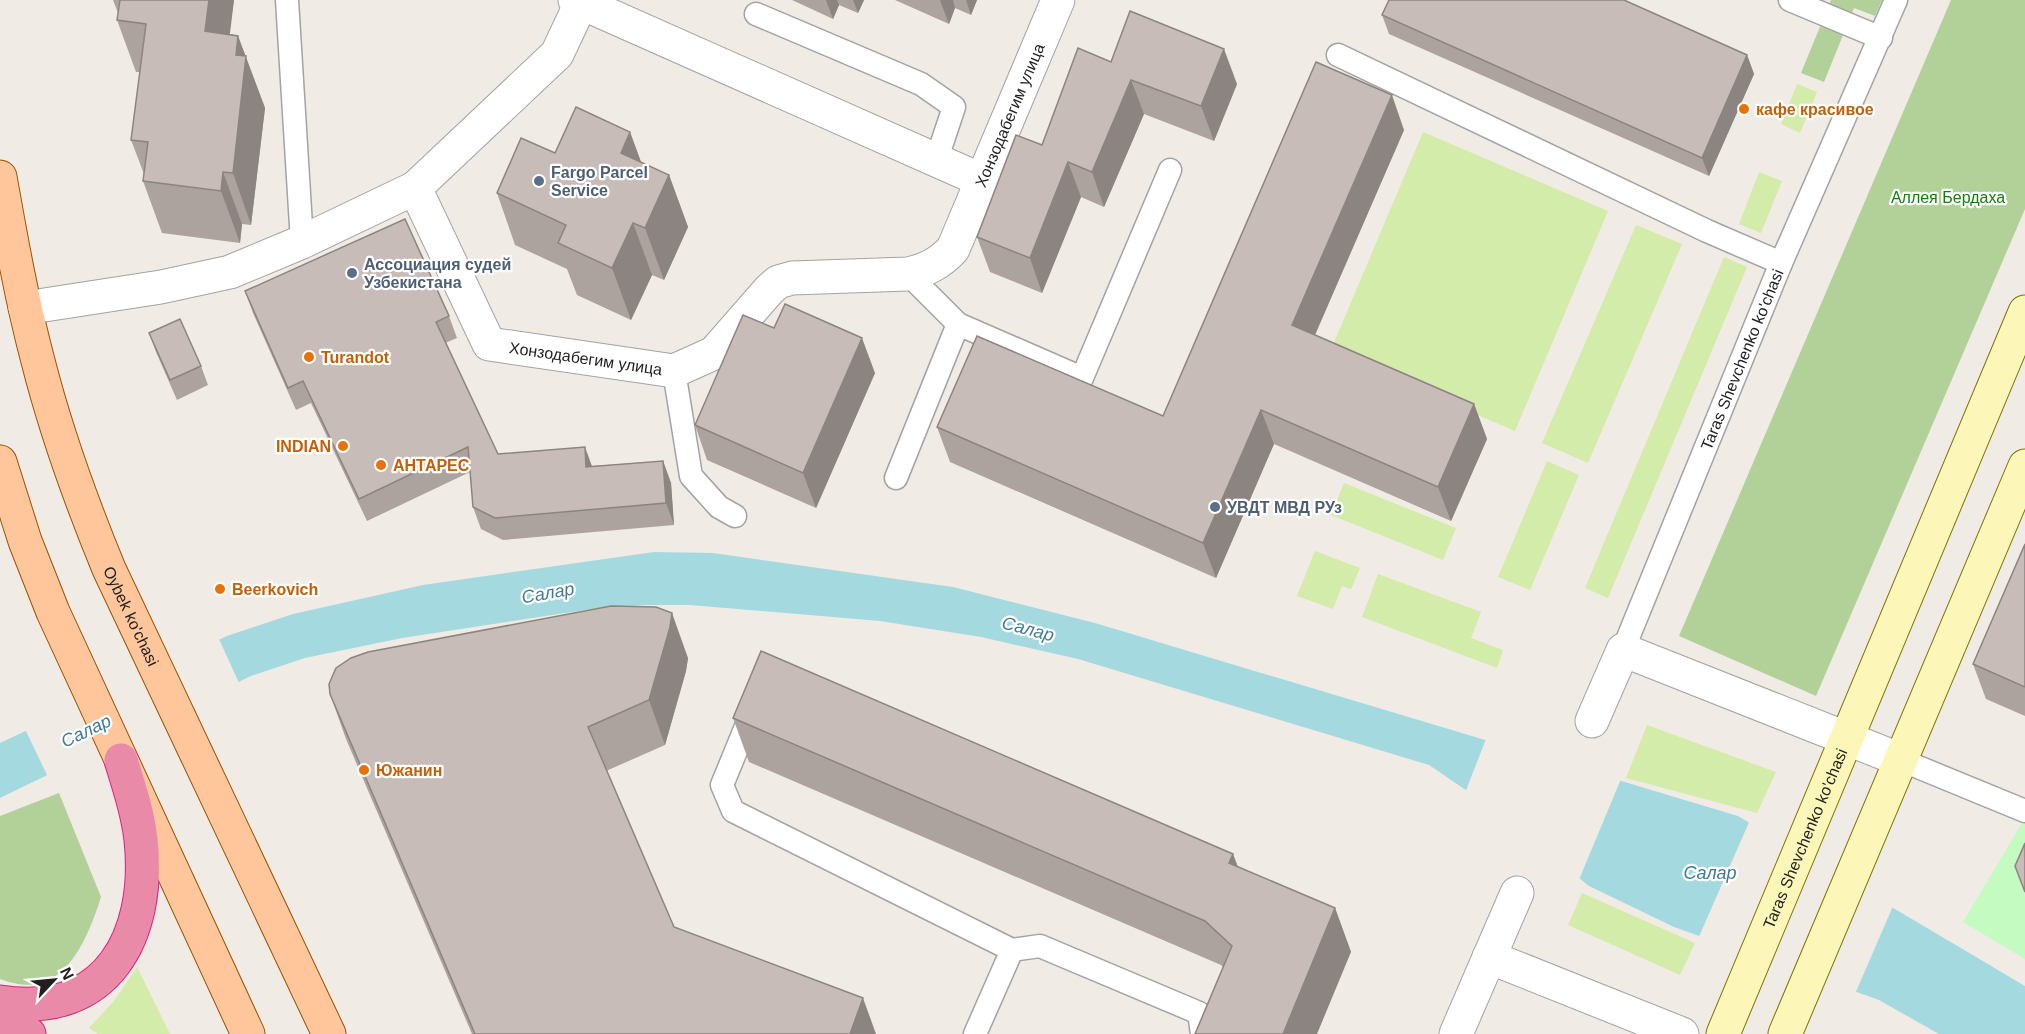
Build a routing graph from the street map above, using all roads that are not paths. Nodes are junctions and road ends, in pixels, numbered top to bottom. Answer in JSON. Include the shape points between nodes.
{"nodes":[{"id":1,"x":287,"y":0,"type":"edge"},
{"id":2,"x":1059,"y":0,"type":"edge"},
{"id":3,"x":1790,"y":0,"type":"edge"},
{"id":4,"x":1896,"y":0,"type":"edge"},
{"id":5,"x":578,"y":1,"type":"edge"},
{"id":6,"x":756,"y":14,"type":"dead end"},
{"id":7,"x":1881,"y":38,"type":"junction"},
{"id":8,"x":1338,"y":55,"type":"dead end"},
{"id":9,"x":936,"y":161,"type":"junction"},
{"id":10,"x":1170,"y":170,"type":"dead end"},
{"id":11,"x":0,"y":177,"type":"edge"},
{"id":12,"x":981,"y":180,"type":"junction"},
{"id":13,"x":416,"y":188,"type":"junction"},
{"id":14,"x":302,"y":242,"type":"junction"},
{"id":15,"x":1781,"y":263,"type":"junction"},
{"id":16,"x":908,"y":274,"type":"junction"},
{"id":17,"x":25,"y":308,"type":"junction"},
{"id":18,"x":2025,"y":312,"type":"edge"},
{"id":19,"x":958,"y":324,"type":"junction"},
{"id":20,"x":674,"y":371,"type":"junction"},
{"id":21,"x":0,"y":462,"type":"edge"},
{"id":22,"x":2025,"y":466,"type":"edge"},
{"id":23,"x":896,"y":478,"type":"dead end"},
{"id":24,"x":735,"y":516,"type":"dead end"},
{"id":25,"x":1623,"y":650,"type":"junction"},
{"id":26,"x":760,"y":693,"type":"edge"},
{"id":27,"x":1592,"y":721,"type":"dead end"},
{"id":28,"x":1846,"y":739,"type":"junction"},
{"id":29,"x":121,"y":760,"type":"junction"},
{"id":30,"x":1900,"y":760,"type":"junction"},
{"id":31,"x":2025,"y":811,"type":"edge"},
{"id":32,"x":1517,"y":893,"type":"dead end"},
{"id":33,"x":1012,"y":950,"type":"junction"},
{"id":34,"x":1489,"y":957,"type":"junction"},
{"id":35,"x":0,"y":1002,"type":"edge"},
{"id":36,"x":0,"y":1020,"type":"edge"},
{"id":37,"x":1788,"y":1027,"type":"edge"},
{"id":38,"x":29,"y":1034,"type":"edge"},
{"id":39,"x":248,"y":1034,"type":"edge"},
{"id":40,"x":329,"y":1034,"type":"edge"},
{"id":41,"x":975,"y":1034,"type":"edge"},
{"id":42,"x":1202,"y":1034,"type":"edge"},
{"id":43,"x":1456,"y":1034,"type":"edge"},
{"id":44,"x":1682,"y":1034,"type":"edge"},
{"id":45,"x":1723,"y":1034,"type":"edge"}],
"edges":[{"from":1,"to":14,"type":"lane"},
{"from":2,"to":12,"type":"street","name":"Хонзодабегим улица"},
{"from":3,"to":7,"type":"lane"},
{"from":4,"to":7,"type":"lane","name":"Taras Shevchenko ko'chasi"},
{"from":5,"to":9,"type":"street"},
{"from":5,"to":13,"type":"street","via":[[557,54]]},
{"from":6,"to":9,"type":"lane","via":[[921,84],[954,107]]},
{"from":7,"to":15,"type":"lane","name":"Taras Shevchenko ko'chasi"},
{"from":8,"to":15,"type":"lane"},
{"from":9,"to":12,"type":"street"},
{"from":10,"to":19,"type":"lane","via":[[1082,378]]},
{"from":11,"to":17,"type":"main road","name":"Oybek ko'chasi"},
{"from":12,"to":16,"type":"street","name":"Хонзодабегим улица","via":[[953,249],[935,265]]},
{"from":13,"to":14,"type":"street"},
{"from":13,"to":20,"type":"street","name":"Хонзодабегим улица","via":[[489,344]]},
{"from":14,"to":17,"type":"street","via":[[230,272]]},
{"from":15,"to":25,"type":"lane","name":"Taras Shevchenko ko'chasi"},
{"from":16,"to":19,"type":"lane"},
{"from":16,"to":20,"type":"street","name":"Хонзодабегим улица","via":[[792,278],[778,282],[714,353]]},
{"from":17,"to":40,"type":"main road","name":"Oybek ko'chasi","via":[[67,460],[109,569]]},
{"from":18,"to":28,"type":"street","name":"Taras Shevchenko ko'chasi"},
{"from":19,"to":23,"type":"lane"},
{"from":20,"to":24,"type":"lane","via":[[691,476],[720,507]]},
{"from":21,"to":29,"type":"main road","via":[[53,612]]},
{"from":22,"to":30,"type":"street"},
{"from":25,"to":27,"type":"street","name":"Taras Shevchenko ko'chasi"},
{"from":25,"to":28,"type":"street"},
{"from":26,"to":33,"type":"lane","via":[[722,785],[733,811]]},
{"from":28,"to":30,"type":"street"},
{"from":28,"to":45,"type":"street","name":"Taras Shevchenko ko'chasi"},
{"from":29,"to":35,"type":"highway","via":[[141,838],[140,903],[130,939],[114,964],[81,991],[41,1004]]},
{"from":29,"to":39,"type":"main road"},
{"from":30,"to":31,"type":"lane"},
{"from":30,"to":37,"type":"street"},
{"from":32,"to":34,"type":"street"},
{"from":33,"to":41,"type":"lane"},
{"from":33,"to":42,"type":"lane","via":[[1040,946],[1199,1013]]},
{"from":34,"to":43,"type":"street"},
{"from":34,"to":44,"type":"street"},
{"from":36,"to":38,"type":"highway"}]}
